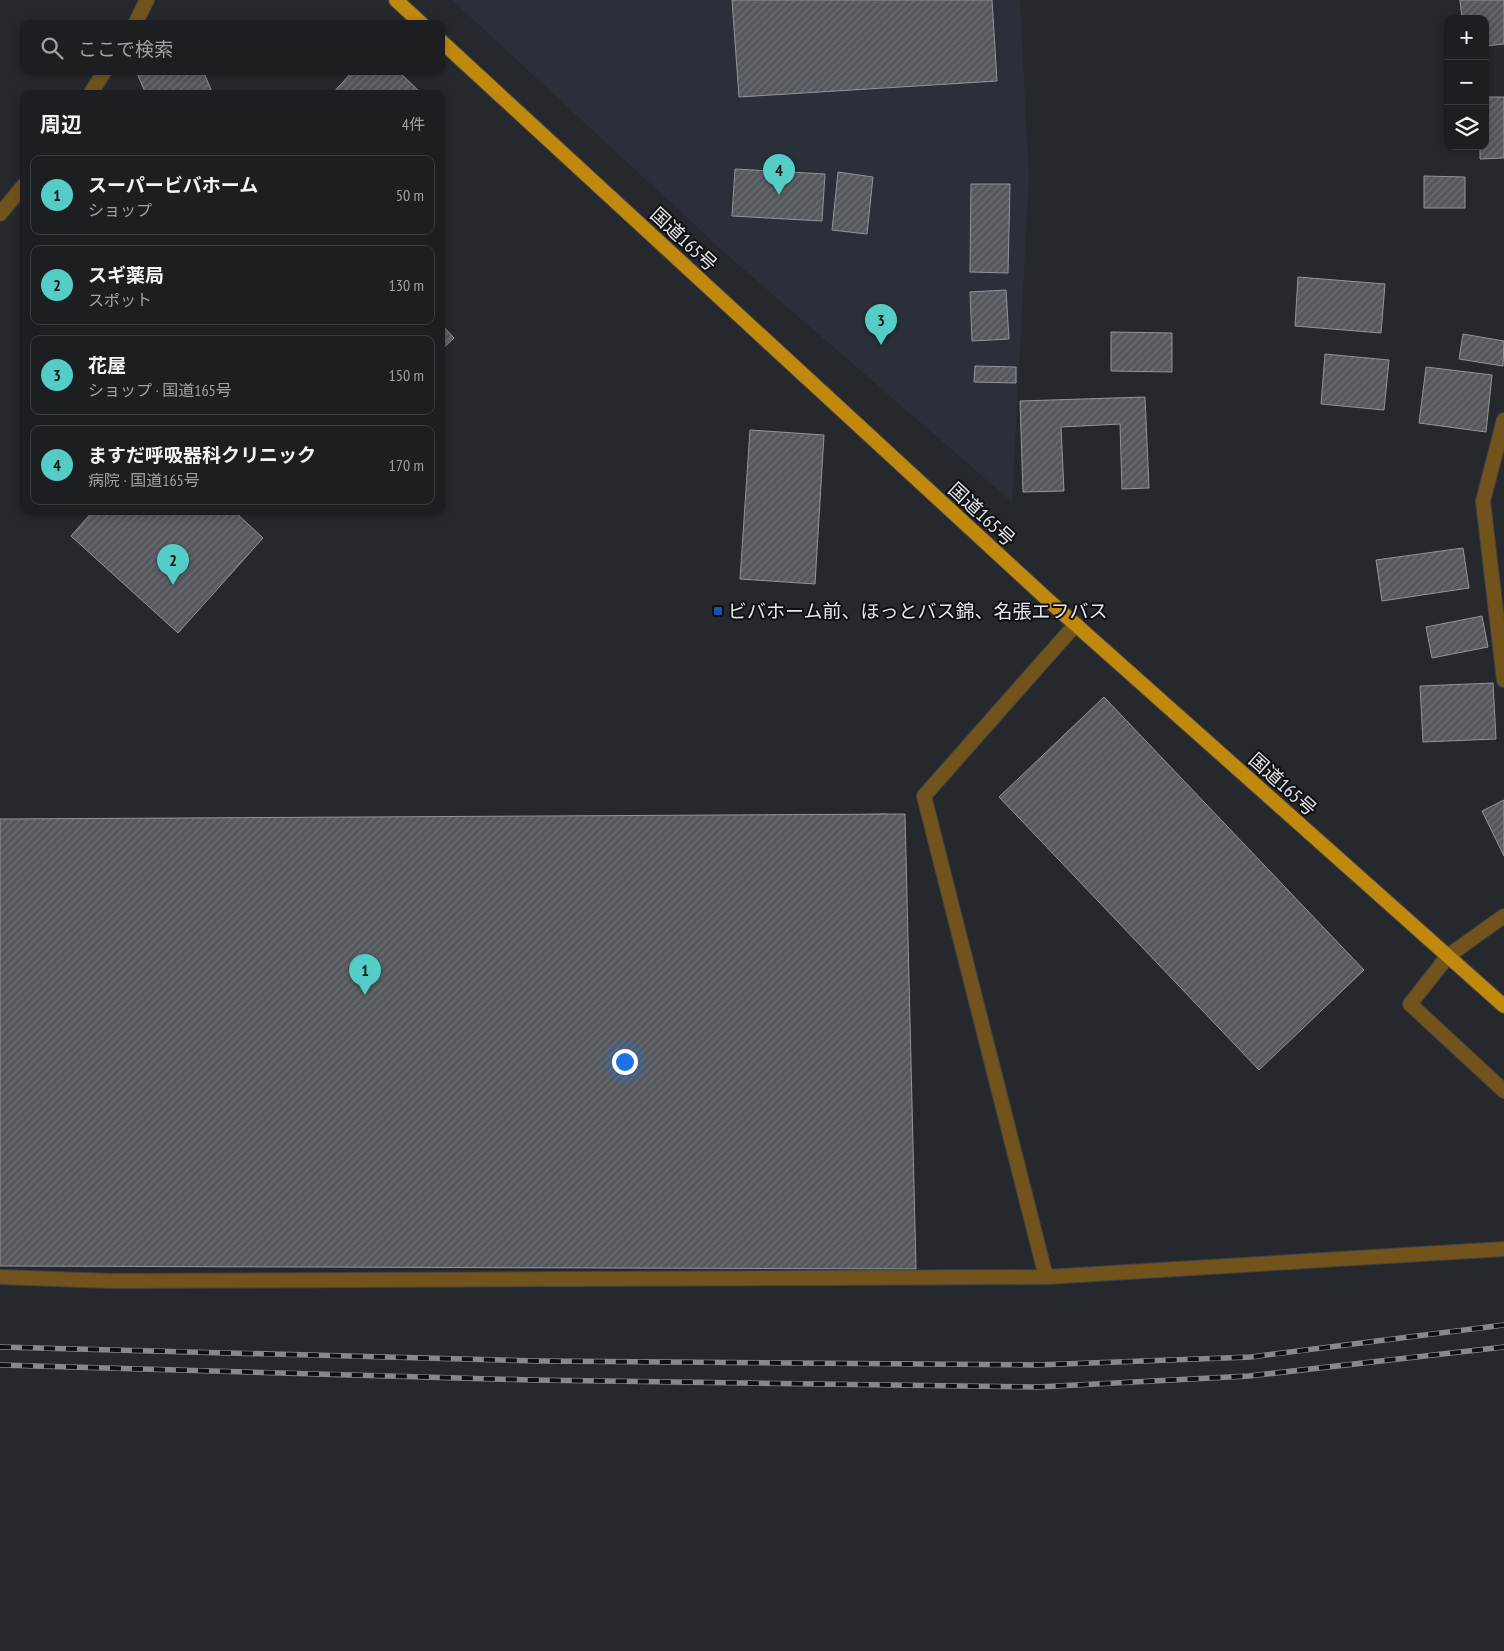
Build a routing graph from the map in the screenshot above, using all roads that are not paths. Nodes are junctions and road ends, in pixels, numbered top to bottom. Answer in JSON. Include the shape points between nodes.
{"nodes":[{"id":1,"x":147,"y":0,"type":"edge"},
{"id":2,"x":396,"y":0,"type":"edge"},
{"id":3,"x":136,"y":20,"type":"edge"},
{"id":4,"x":418,"y":20,"type":"edge"},
{"id":5,"x":445,"y":46,"type":"edge"},
{"id":6,"x":102,"y":75,"type":"edge"},
{"id":7,"x":93,"y":90,"type":"edge"},
{"id":8,"x":20,"y":190,"type":"edge"},
{"id":9,"x":0,"y":214,"type":"edge"},
{"id":10,"x":1504,"y":420,"type":"edge"},
{"id":11,"x":1076,"y":624,"type":"junction"},
{"id":12,"x":1504,"y":678,"type":"edge"},
{"id":13,"x":1504,"y":916,"type":"edge"},
{"id":14,"x":1448,"y":956,"type":"junction"},
{"id":15,"x":1504,"y":1006,"type":"edge"},
{"id":16,"x":1504,"y":1091,"type":"edge"},
{"id":17,"x":1504,"y":1249,"type":"edge"},
{"id":18,"x":0,"y":1277,"type":"edge"},
{"id":19,"x":1046,"y":1277,"type":"junction"}],
"edges":[{"from":1,"to":3,"type":"street"},
{"from":2,"to":4,"type":"highway"},
{"from":5,"to":11,"type":"highway","name":"国道165号"},
{"from":6,"to":7,"type":"street"},
{"from":8,"to":9,"type":"street"},
{"from":10,"to":12,"type":"street","via":[[1483,501]]},
{"from":11,"to":14,"type":"highway","name":"国道165号"},
{"from":11,"to":19,"type":"street","via":[[924,796]]},
{"from":13,"to":14,"type":"street"},
{"from":14,"to":15,"type":"highway","name":"国道165号"},
{"from":14,"to":16,"type":"street","via":[[1410,1004]]},
{"from":17,"to":19,"type":"street"},
{"from":18,"to":19,"type":"street","via":[[122,1281]]}]}
